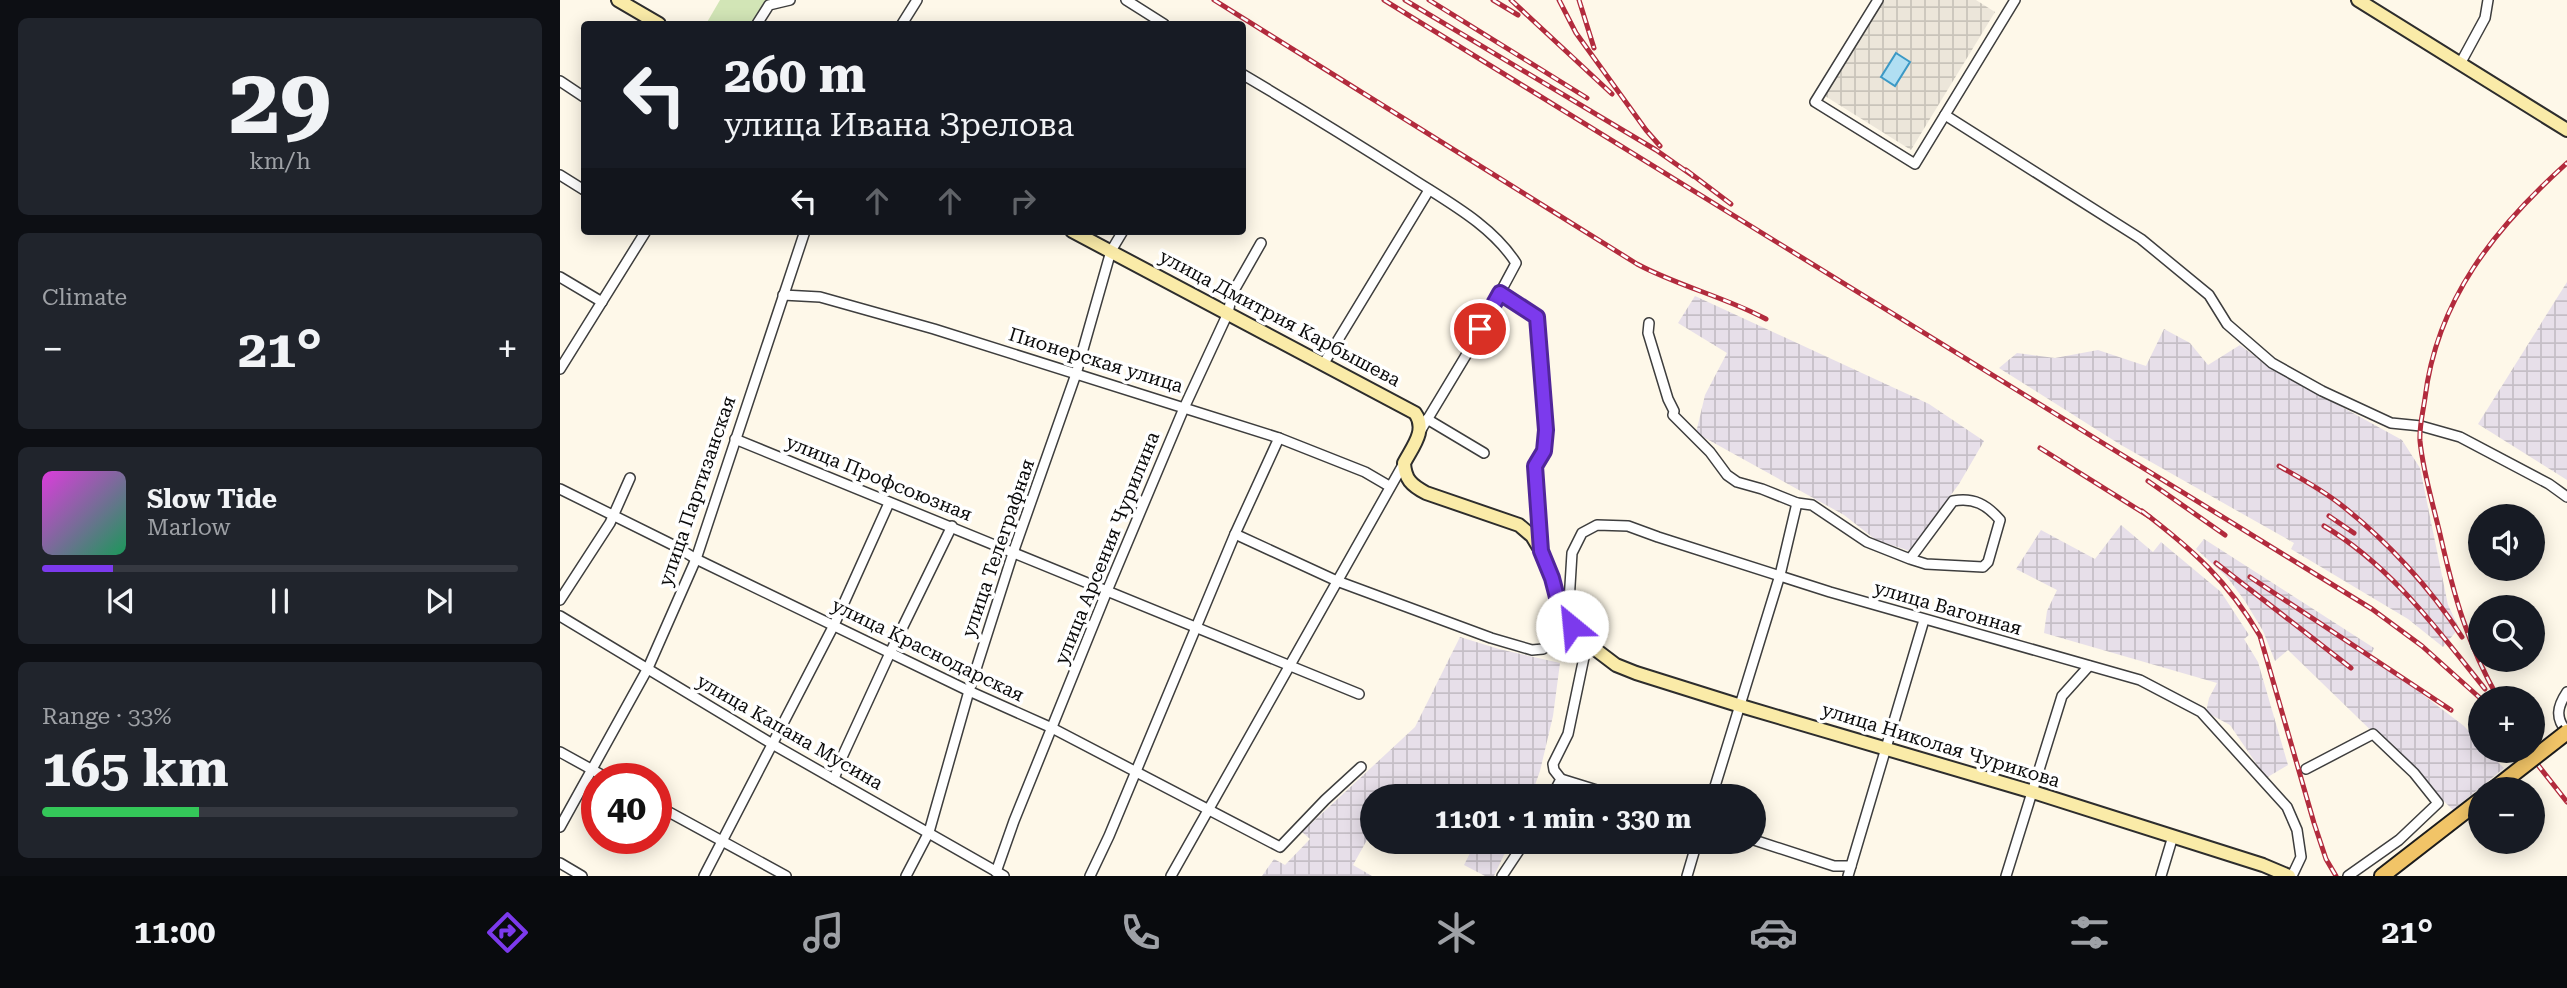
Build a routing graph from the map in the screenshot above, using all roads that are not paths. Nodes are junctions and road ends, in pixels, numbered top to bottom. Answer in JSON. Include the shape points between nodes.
{"nodes":[{"id":1,"x":618,"y":0,"type":"edge"},
{"id":2,"x":790,"y":0,"type":"edge"},
{"id":3,"x":916,"y":0,"type":"edge"},
{"id":4,"x":1126,"y":0,"type":"edge"},
{"id":5,"x":1878,"y":0,"type":"edge"},
{"id":6,"x":2015,"y":0,"type":"edge"},
{"id":7,"x":2358,"y":0,"type":"edge"},
{"id":8,"x":2488,"y":0,"type":"edge"},
{"id":9,"x":654,"y":21,"type":"edge"},
{"id":10,"x":759,"y":21,"type":"edge"},
{"id":11,"x":904,"y":21,"type":"edge"},
{"id":12,"x":1159,"y":21,"type":"edge"},
{"id":13,"x":2460,"y":64,"type":"junction"},
{"id":14,"x":1246,"y":76,"type":"edge"},
{"id":15,"x":560,"y":81,"type":"edge"},
{"id":16,"x":581,"y":95,"type":"edge"},
{"id":17,"x":1945,"y":115,"type":"junction"},
{"id":18,"x":2567,"y":130,"type":"edge"},
{"id":19,"x":560,"y":175,"type":"edge"},
{"id":20,"x":581,"y":188,"type":"edge"},
{"id":21,"x":1429,"y":190,"type":"junction"},
{"id":22,"x":642,"y":235,"type":"edge"},
{"id":23,"x":804,"y":235,"type":"edge"},
{"id":24,"x":1080,"y":235,"type":"edge"},
{"id":25,"x":1121,"y":235,"type":"edge"},
{"id":26,"x":1261,"y":243,"type":"dead end"},
{"id":27,"x":1111,"y":251,"type":"junction"},
{"id":28,"x":560,"y":277,"type":"edge"},
{"id":29,"x":1500,"y":293,"type":"junction"},
{"id":30,"x":783,"y":295,"type":"junction"},
{"id":31,"x":602,"y":302,"type":"junction"},
{"id":32,"x":1228,"y":313,"type":"junction"},
{"id":33,"x":1649,"y":323,"type":"dead end"},
{"id":34,"x":1324,"y":363,"type":"junction"},
{"id":35,"x":560,"y":369,"type":"edge"},
{"id":36,"x":1076,"y":374,"type":"junction"},
{"id":37,"x":1184,"y":408,"type":"junction"},
{"id":38,"x":1424,"y":425,"type":"junction"},
{"id":39,"x":1279,"y":438,"type":"junction"},
{"id":40,"x":735,"y":439,"type":"junction"},
{"id":41,"x":1484,"y":453,"type":"dead end"},
{"id":42,"x":1404,"y":463,"type":"junction"},
{"id":43,"x":630,"y":478,"type":"dead end"},
{"id":44,"x":1389,"y":486,"type":"junction"},
{"id":45,"x":560,"y":489,"type":"edge"},
{"id":46,"x":2567,"y":498,"type":"edge"},
{"id":47,"x":889,"y":503,"type":"junction"},
{"id":48,"x":1797,"y":503,"type":"junction"},
{"id":49,"x":614,"y":514,"type":"junction"},
{"id":50,"x":952,"y":526,"type":"junction"},
{"id":51,"x":1235,"y":534,"type":"junction"},
{"id":52,"x":1541,"y":551,"type":"junction"},
{"id":53,"x":1013,"y":553,"type":"junction"},
{"id":54,"x":696,"y":559,"type":"junction"},
{"id":55,"x":1910,"y":559,"type":"junction"},
{"id":56,"x":1780,"y":575,"type":"junction"},
{"id":57,"x":1337,"y":581,"type":"junction"},
{"id":58,"x":1107,"y":591,"type":"junction"},
{"id":59,"x":560,"y":600,"type":"edge"},
{"id":60,"x":560,"y":616,"type":"edge"},
{"id":61,"x":1924,"y":620,"type":"junction"},
{"id":62,"x":1569,"y":622,"type":"junction"},
{"id":63,"x":834,"y":625,"type":"junction"},
{"id":64,"x":1196,"y":628,"type":"junction"},
{"id":65,"x":1587,"y":643,"type":"junction"},
{"id":66,"x":890,"y":653,"type":"junction"},
{"id":67,"x":1290,"y":666,"type":"junction"},
{"id":68,"x":2089,"y":666,"type":"junction"},
{"id":69,"x":648,"y":668,"type":"junction"},
{"id":70,"x":969,"y":691,"type":"junction"},
{"id":71,"x":2567,"y":692,"type":"edge"},
{"id":72,"x":1359,"y":694,"type":"dead end"},
{"id":73,"x":1741,"y":706,"type":"junction"},
{"id":74,"x":1052,"y":728,"type":"junction"},
{"id":75,"x":2567,"y":732,"type":"edge"},
{"id":76,"x":2567,"y":744,"type":"edge"},
{"id":77,"x":774,"y":745,"type":"junction"},
{"id":78,"x":1886,"y":748,"type":"junction"},
{"id":79,"x":560,"y":752,"type":"edge"},
{"id":80,"x":581,"y":763,"type":"edge"},
{"id":81,"x":595,"y":763,"type":"edge"},
{"id":82,"x":1361,"y":767,"type":"dead end"},
{"id":83,"x":2306,"y":769,"type":"dead end"},
{"id":84,"x":1137,"y":770,"type":"junction"},
{"id":85,"x":2509,"y":777,"type":"edge"},
{"id":86,"x":2525,"y":777,"type":"edge"},
{"id":87,"x":834,"y":779,"type":"junction"},
{"id":88,"x":1561,"y":779,"type":"junction"},
{"id":89,"x":1558,"y":784,"type":"edge"},
{"id":90,"x":1577,"y":784,"type":"edge"},
{"id":91,"x":1716,"y":784,"type":"edge"},
{"id":92,"x":581,"y":789,"type":"edge"},
{"id":93,"x":2033,"y":792,"type":"junction"},
{"id":94,"x":2468,"y":809,"type":"edge"},
{"id":95,"x":1210,"y":811,"type":"junction"},
{"id":96,"x":672,"y":814,"type":"edge"},
{"id":97,"x":2468,"y":821,"type":"edge"},
{"id":98,"x":560,"y":827,"type":"edge"},
{"id":99,"x":929,"y":832,"type":"junction"},
{"id":100,"x":2173,"y":836,"type":"junction"},
{"id":101,"x":723,"y":841,"type":"junction"},
{"id":102,"x":1766,"y":844,"type":"edge"},
{"id":103,"x":1517,"y":854,"type":"edge"},
{"id":104,"x":1693,"y":854,"type":"edge"},
{"id":105,"x":560,"y":863,"type":"edge"},
{"id":106,"x":1851,"y":866,"type":"junction"},
{"id":107,"x":1000,"y":874,"type":"edge"},
{"id":108,"x":582,"y":876,"type":"edge"},
{"id":109,"x":704,"y":876,"type":"edge"},
{"id":110,"x":786,"y":876,"type":"edge"},
{"id":111,"x":906,"y":876,"type":"edge"},
{"id":112,"x":1090,"y":876,"type":"edge"},
{"id":113,"x":1171,"y":876,"type":"edge"},
{"id":114,"x":1502,"y":876,"type":"edge"},
{"id":115,"x":1687,"y":876,"type":"edge"},
{"id":116,"x":1848,"y":876,"type":"edge"},
{"id":117,"x":2006,"y":876,"type":"edge"},
{"id":118,"x":2161,"y":876,"type":"edge"},
{"id":119,"x":2290,"y":876,"type":"edge"},
{"id":120,"x":2348,"y":876,"type":"edge"},
{"id":121,"x":2382,"y":876,"type":"edge"},
{"id":122,"x":2398,"y":876,"type":"edge"}],
"edges":[{"from":1,"to":9,"type":"street"},
{"from":2,"to":10,"type":"street","via":[[769,5]]},
{"from":3,"to":11,"type":"street"},
{"from":4,"to":12,"type":"street"},
{"from":5,"to":17,"type":"street","via":[[1815,102],[1915,164]]},
{"from":6,"to":17,"type":"street"},
{"from":7,"to":13,"type":"street"},
{"from":8,"to":13,"type":"street","via":[[2485,18]]},
{"from":13,"to":18,"type":"street"},
{"from":14,"to":21,"type":"street"},
{"from":15,"to":16,"type":"street"},
{"from":17,"to":46,"type":"street","via":[[2141,239],[2209,295],[2227,324],[2272,363],[2391,423],[2460,437]]},
{"from":19,"to":20,"type":"street"},
{"from":21,"to":29,"type":"street","via":[[1481,225],[1516,263]]},
{"from":21,"to":34,"type":"street"},
{"from":22,"to":31,"type":"street"},
{"from":23,"to":30,"type":"street","name":"улица Партизанская"},
{"from":24,"to":27,"type":"street","name":"улица Дмитрия Карбышева"},
{"from":25,"to":27,"type":"street","name":"улица Телеграфная"},
{"from":26,"to":32,"type":"street","name":"улица Арсения Чурилина","via":[[1232,294]]},
{"from":27,"to":32,"type":"street","name":"улица Дмитрия Карбышева"},
{"from":27,"to":36,"type":"street","name":"улица Телеграфная"},
{"from":28,"to":31,"type":"street"},
{"from":29,"to":38,"type":"street"},
{"from":29,"to":52,"type":"street","via":[[1537,317],[1546,430],[1544,451],[1535,466]]},
{"from":30,"to":36,"type":"street","name":"Пионерская улица","via":[[820,297]]},
{"from":30,"to":40,"type":"street","name":"улица Партизанская"},
{"from":31,"to":35,"type":"street"},
{"from":32,"to":34,"type":"street","name":"улица Дмитрия Карбышева"},
{"from":32,"to":37,"type":"street","name":"улица Арсения Чурилина"},
{"from":33,"to":48,"type":"street","via":[[1673,415],[1727,475]]},
{"from":34,"to":38,"type":"street","name":"улица Дмитрия Карбышева","via":[[1410,409]]},
{"from":36,"to":37,"type":"street","name":"Пионерская улица"},
{"from":36,"to":53,"type":"street","name":"улица Телеграфная"},
{"from":37,"to":39,"type":"street","name":"Пионерская улица"},
{"from":37,"to":58,"type":"street","name":"улица Арсения Чурилина"},
{"from":38,"to":41,"type":"street","name":"улица Дмитрия Карбышева"},
{"from":38,"to":42,"type":"street"},
{"from":39,"to":44,"type":"street","name":"Пионерская улица"},
{"from":39,"to":51,"type":"street"},
{"from":40,"to":47,"type":"street","name":"улица Профсоюзная"},
{"from":40,"to":54,"type":"street","name":"улица Партизанская"},
{"from":42,"to":44,"type":"street"},
{"from":42,"to":52,"type":"street","name":"улица Николая Чурикова","via":[[1414,487],[1519,525]]},
{"from":43,"to":49,"type":"street"},
{"from":44,"to":57,"type":"street"},
{"from":45,"to":49,"type":"street","name":"улица Краснодарская"},
{"from":47,"to":50,"type":"street","name":"улица Профсоюзная"},
{"from":47,"to":63,"type":"street"},
{"from":48,"to":55,"type":"street","via":[[1812,505],[1867,542]]},
{"from":48,"to":56,"type":"street"},
{"from":49,"to":54,"type":"street","name":"улица Краснодарская"},
{"from":49,"to":59,"type":"street"},
{"from":50,"to":53,"type":"street","name":"улица Профсоюзная"},
{"from":50,"to":66,"type":"street"},
{"from":51,"to":57,"type":"street"},
{"from":51,"to":64,"type":"street"},
{"from":52,"to":62,"type":"street","name":"улица Николая Чурикова","via":[[1560,609]]},
{"from":53,"to":58,"type":"street","name":"улица Профсоюзная"},
{"from":53,"to":70,"type":"street","name":"улица Телеграфная"},
{"from":54,"to":63,"type":"street","name":"улица Краснодарская"},
{"from":54,"to":69,"type":"street","name":"улица Партизанская"},
{"from":55,"to":55,"type":"street","via":[[1953,501],[1977,501],[2000,520],[1983,568]]},
{"from":56,"to":61,"type":"street","name":"улица Вагонная"},
{"from":56,"to":62,"type":"street","name":"улица Вагонная","via":[[1628,526],[1597,525],[1582,533],[1572,553]]},
{"from":56,"to":73,"type":"street"},
{"from":57,"to":62,"type":"street","via":[[1532,650],[1543,649]]},
{"from":57,"to":67,"type":"street"},
{"from":58,"to":64,"type":"street","name":"улица Профсоюзная"},
{"from":58,"to":74,"type":"street","name":"улица Арсения Чурилина"},
{"from":60,"to":69,"type":"street","name":"улица Капана Мусина"},
{"from":61,"to":68,"type":"street","name":"улица Вагонная"},
{"from":61,"to":78,"type":"street"},
{"from":62,"to":65,"type":"street","name":"улица Николая Чурикова"},
{"from":63,"to":66,"type":"street","name":"улица Краснодарская"},
{"from":63,"to":77,"type":"street"},
{"from":64,"to":67,"type":"street","name":"улица Профсоюзная"},
{"from":64,"to":84,"type":"street"},
{"from":65,"to":73,"type":"street","name":"улица Николая Чурикова","via":[[1636,673]]},
{"from":65,"to":88,"type":"street","via":[[1568,734],[1553,764]]},
{"from":66,"to":70,"type":"street","name":"улица Краснодарская"},
{"from":66,"to":87,"type":"street"},
{"from":67,"to":72,"type":"street","name":"улица Профсоюзная"},
{"from":67,"to":95,"type":"street"},
{"from":68,"to":93,"type":"street","via":[[2062,696]]},
{"from":68,"to":119,"type":"street","name":"улица Вагонная","via":[[2140,680],[2201,712],[2287,807],[2301,857]]},
{"from":69,"to":77,"type":"street","name":"улица Капана Мусина"},
{"from":69,"to":81,"type":"street","name":"улица Партизанская"},
{"from":70,"to":74,"type":"street","name":"улица Краснодарская"},
{"from":70,"to":99,"type":"street","name":"улица Телеграфная"},
{"from":71,"to":75,"type":"street","via":[[2558,713]]},
{"from":73,"to":78,"type":"street","name":"улица Николая Чурикова"},
{"from":73,"to":91,"type":"street"},
{"from":74,"to":84,"type":"street","name":"улица Краснодарская"},
{"from":74,"to":107,"type":"street","name":"улица Арсения Чурилина","via":[[1014,821]]},
{"from":75,"to":85,"type":"main road","bridge":true},
{"from":76,"to":86,"type":"main road"},
{"from":77,"to":87,"type":"street","name":"улица Капана Мусина"},
{"from":77,"to":101,"type":"street"},
{"from":78,"to":93,"type":"street","name":"улица Николая Чурикова"},
{"from":78,"to":106,"type":"street"},
{"from":79,"to":80,"type":"street"},
{"from":82,"to":95,"type":"street","name":"улица Краснодарская","via":[[1280,846]]},
{"from":83,"to":120,"type":"street","via":[[2374,734],[2438,803],[2399,840]]},
{"from":84,"to":95,"type":"street","name":"улица Краснодарская"},
{"from":84,"to":112,"type":"street"},
{"from":87,"to":99,"type":"street","name":"улица Капана Мусина"},
{"from":88,"to":89,"type":"street"},
{"from":88,"to":90,"type":"street"},
{"from":92,"to":98,"type":"street","name":"улица Партизанская"},
{"from":93,"to":100,"type":"street","name":"улица Николая Чурикова"},
{"from":93,"to":117,"type":"street"},
{"from":94,"to":121,"type":"main road"},
{"from":95,"to":113,"type":"street"},
{"from":96,"to":101,"type":"street"},
{"from":97,"to":122,"type":"main road"},
{"from":99,"to":107,"type":"street","name":"улица Капана Мусина"},
{"from":99,"to":111,"type":"street","name":"улица Телеграфная"},
{"from":100,"to":118,"type":"street"},
{"from":100,"to":119,"type":"street","name":"улица Николая Чурикова"},
{"from":101,"to":109,"type":"street"},
{"from":101,"to":110,"type":"street"},
{"from":102,"to":106,"type":"street","via":[[1834,866]]},
{"from":103,"to":114,"type":"street"},
{"from":104,"to":115,"type":"street"},
{"from":105,"to":108,"type":"street"},
{"from":106,"to":116,"type":"street"}]}
